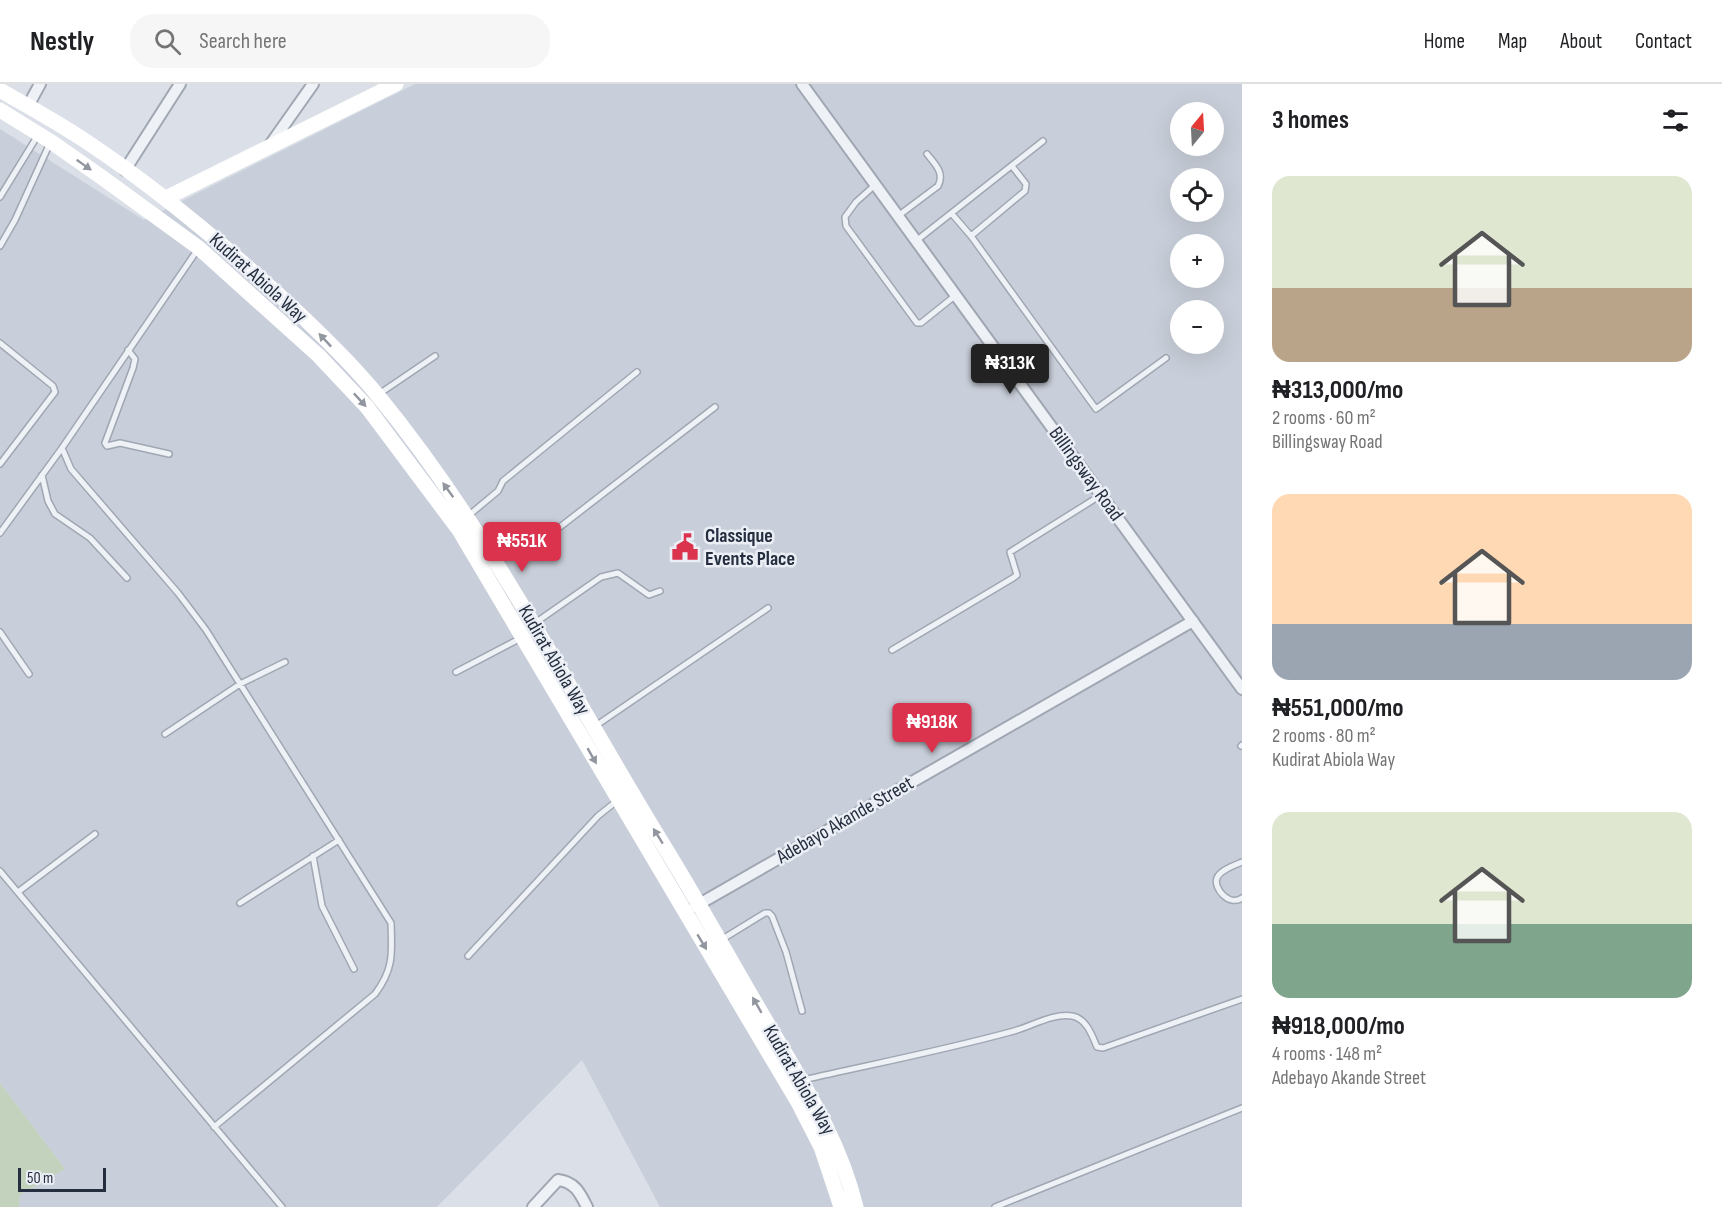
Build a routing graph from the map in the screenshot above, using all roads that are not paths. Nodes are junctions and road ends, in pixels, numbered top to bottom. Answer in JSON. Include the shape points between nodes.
{"nodes":[{"id":1,"x":40,"y":84,"type":"edge"},
{"id":2,"x":180,"y":84,"type":"edge"},
{"id":3,"x":313,"y":84,"type":"edge"},
{"id":4,"x":396,"y":84,"type":"edge"},
{"id":5,"x":802,"y":84,"type":"edge"},
{"id":6,"x":0,"y":90,"type":"edge"},
{"id":7,"x":28,"y":106,"type":"junction"},
{"id":8,"x":0,"y":110,"type":"edge"},
{"id":9,"x":45,"y":138,"type":"junction"},
{"id":10,"x":1043,"y":141,"type":"dead end"},
{"id":11,"x":267,"y":150,"type":"junction"},
{"id":12,"x":927,"y":154,"type":"dead end"},
{"id":13,"x":1012,"y":166,"type":"junction"},
{"id":14,"x":125,"y":170,"type":"junction"},
{"id":15,"x":875,"y":185,"type":"junction"},
{"id":16,"x":0,"y":197,"type":"edge"},
{"id":17,"x":166,"y":198,"type":"junction"},
{"id":18,"x":952,"y":214,"type":"junction"},
{"id":19,"x":898,"y":216,"type":"junction"},
{"id":20,"x":971,"y":236,"type":"junction"},
{"id":21,"x":916,"y":241,"type":"junction"},
{"id":22,"x":0,"y":246,"type":"edge"},
{"id":23,"x":199,"y":248,"type":"junction"},
{"id":24,"x":956,"y":295,"type":"junction"},
{"id":25,"x":0,"y":344,"type":"edge"},
{"id":26,"x":128,"y":350,"type":"junction"},
{"id":27,"x":435,"y":356,"type":"dead end"},
{"id":28,"x":1166,"y":358,"type":"dead end"},
{"id":29,"x":637,"y":372,"type":"dead end"},
{"id":30,"x":377,"y":395,"type":"junction"},
{"id":31,"x":715,"y":407,"type":"dead end"},
{"id":32,"x":62,"y":447,"type":"junction"},
{"id":33,"x":169,"y":454,"type":"dead end"},
{"id":34,"x":0,"y":464,"type":"edge"},
{"id":35,"x":42,"y":475,"type":"junction"},
{"id":36,"x":1101,"y":495,"type":"junction"},
{"id":37,"x":467,"y":517,"type":"junction"},
{"id":38,"x":0,"y":533,"type":"edge"},
{"id":39,"x":495,"y":559,"type":"junction"},
{"id":40,"x":126,"y":578,"type":"dead end"},
{"id":41,"x":660,"y":591,"type":"dead end"},
{"id":42,"x":768,"y":608,"type":"dead end"},
{"id":43,"x":1193,"y":621,"type":"junction"},
{"id":44,"x":534,"y":624,"type":"junction"},
{"id":45,"x":0,"y":632,"type":"edge"},
{"id":46,"x":522,"y":637,"type":"junction"},
{"id":47,"x":892,"y":650,"type":"dead end"},
{"id":48,"x":285,"y":662,"type":"dead end"},
{"id":49,"x":456,"y":672,"type":"dead end"},
{"id":50,"x":29,"y":674,"type":"dead end"},
{"id":51,"x":240,"y":684,"type":"junction"},
{"id":52,"x":1242,"y":689,"type":"edge"},
{"id":53,"x":593,"y":728,"type":"junction"},
{"id":54,"x":165,"y":734,"type":"dead end"},
{"id":55,"x":618,"y":800,"type":"junction"},
{"id":56,"x":95,"y":834,"type":"dead end"},
{"id":57,"x":339,"y":840,"type":"junction"},
{"id":58,"x":314,"y":856,"type":"junction"},
{"id":59,"x":1242,"y":862,"type":"edge"},
{"id":60,"x":0,"y":871,"type":"edge"},
{"id":61,"x":18,"y":892,"type":"junction"},
{"id":62,"x":1242,"y":898,"type":"edge"},
{"id":63,"x":240,"y":903,"type":"dead end"},
{"id":64,"x":700,"y":904,"type":"junction"},
{"id":65,"x":685,"y":912,"type":"junction"},
{"id":66,"x":719,"y":941,"type":"junction"},
{"id":67,"x":468,"y":957,"type":"dead end"},
{"id":68,"x":354,"y":969,"type":"dead end"},
{"id":69,"x":1242,"y":999,"type":"edge"},
{"id":70,"x":802,"y":1011,"type":"dead end"},
{"id":71,"x":801,"y":1081,"type":"junction"},
{"id":72,"x":1242,"y":1108,"type":"edge"},
{"id":73,"x":214,"y":1127,"type":"junction"},
{"id":74,"x":282,"y":1207,"type":"edge"},
{"id":75,"x":533,"y":1207,"type":"edge"},
{"id":76,"x":587,"y":1207,"type":"edge"},
{"id":77,"x":841,"y":1207,"type":"edge"},
{"id":78,"x":856,"y":1207,"type":"edge"},
{"id":79,"x":995,"y":1207,"type":"edge"}],
"edges":[{"from":1,"to":7,"type":"street"},
{"from":2,"to":14,"type":"street"},
{"from":3,"to":11,"type":"street"},
{"from":4,"to":11,"type":"main road"},
{"from":5,"to":15,"type":"street","name":"Billingsway Road"},
{"from":6,"to":7,"type":"main road","name":"Kudirat Abiola Way"},
{"from":7,"to":14,"type":"main road","name":"Kudirat Abiola Way"},
{"from":8,"to":9,"type":"main road","name":"Kudirat Abiola Way"},
{"from":9,"to":16,"type":"lane"},
{"from":9,"to":22,"type":"lane","via":[[15,220]]},
{"from":9,"to":23,"type":"main road","name":"Kudirat Abiola Way","one_way":true},
{"from":10,"to":13,"type":"lane"},
{"from":11,"to":17,"type":"main road"},
{"from":12,"to":19,"type":"lane","via":[[941,172],[941,180]]},
{"from":13,"to":18,"type":"lane"},
{"from":13,"to":20,"type":"lane","via":[[1026,184],[1025,191]]},
{"from":14,"to":17,"type":"main road","name":"Kudirat Abiola Way"},
{"from":15,"to":19,"type":"street","name":"Billingsway Road"},
{"from":15,"to":24,"type":"lane","via":[[845,217],[846,226],[895,295],[917,323]]},
{"from":30,"to":17,"type":"main road","name":"Kudirat Abiola Way","one_way":true,"via":[[314,328]]},
{"from":18,"to":20,"type":"lane"},
{"from":18,"to":21,"type":"lane"},
{"from":19,"to":21,"type":"street","name":"Billingsway Road"},
{"from":20,"to":28,"type":"lane","via":[[1096,409]]},
{"from":21,"to":24,"type":"street","name":"Billingsway Road"},
{"from":23,"to":26,"type":"lane"},
{"from":23,"to":46,"type":"main road","name":"Kudirat Abiola Way","one_way":true,"via":[[319,356],[368,407],[459,530]]},
{"from":24,"to":36,"type":"street","name":"Billingsway Road"},
{"from":25,"to":34,"type":"lane","via":[[53,386],[55,392]]},
{"from":26,"to":32,"type":"lane"},
{"from":26,"to":33,"type":"lane","via":[[135,359],[133,368],[106,446],[120,443]]},
{"from":27,"to":30,"type":"lane"},
{"from":29,"to":37,"type":"lane","via":[[503,480],[498,491]]},
{"from":37,"to":30,"type":"main road","name":"Kudirat Abiola Way","one_way":true},
{"from":31,"to":39,"type":"lane","via":[[538,544]]},
{"from":32,"to":35,"type":"lane"},
{"from":32,"to":51,"type":"lane","via":[[71,469],[178,593]]},
{"from":35,"to":38,"type":"lane"},
{"from":35,"to":40,"type":"lane","via":[[55,514],[90,538]]},
{"from":36,"to":43,"type":"street","name":"Billingsway Road"},
{"from":36,"to":47,"type":"lane","via":[[1010,552],[1017,575],[1013,578]]},
{"from":37,"to":39,"type":"main road","name":"Kudirat Abiola Way"},
{"from":39,"to":44,"type":"main road","name":"Kudirat Abiola Way"},
{"from":41,"to":44,"type":"lane","via":[[649,595],[618,573],[601,577]]},
{"from":42,"to":53,"type":"lane"},
{"from":43,"to":52,"type":"street","name":"Billingsway Road"},
{"from":43,"to":64,"type":"street","name":"Adebayo Akande Street"},
{"from":44,"to":53,"type":"main road","name":"Kudirat Abiola Way"},
{"from":45,"to":50,"type":"lane"},
{"from":46,"to":49,"type":"lane"},
{"from":46,"to":55,"type":"main road","name":"Kudirat Abiola Way","one_way":true},
{"from":48,"to":51,"type":"lane"},
{"from":51,"to":54,"type":"lane"},
{"from":51,"to":57,"type":"lane"},
{"from":64,"to":53,"type":"main road","name":"Kudirat Abiola Way","one_way":true},
{"from":55,"to":65,"type":"main road","name":"Kudirat Abiola Way"},
{"from":55,"to":67,"type":"lane","via":[[598,816]]},
{"from":56,"to":61,"type":"lane"},
{"from":57,"to":58,"type":"lane"},
{"from":57,"to":73,"type":"lane","via":[[391,923],[392,961],[385,981],[375,994]]},
{"from":58,"to":63,"type":"lane"},
{"from":58,"to":68,"type":"lane","via":[[322,906]]},
{"from":59,"to":62,"type":"lane","via":[[1222,872],[1216,882],[1230,902]]},
{"from":60,"to":61,"type":"lane"},
{"from":61,"to":73,"type":"lane"},
{"from":64,"to":65,"type":"street","name":"Adebayo Akande Street"},
{"from":64,"to":66,"type":"main road","name":"Kudirat Abiola Way"},
{"from":65,"to":77,"type":"main road","name":"Kudirat Abiola Way","one_way":true,"via":[[799,1104],[820,1147]]},
{"from":66,"to":70,"type":"lane","via":[[769,913],[786,952]]},
{"from":71,"to":66,"type":"main road","name":"Kudirat Abiola Way","one_way":true},
{"from":69,"to":71,"type":"lane","via":[[1103,1048],[1097,1047],[1080,1019],[1060,1016],[1014,1031]]},
{"from":71,"to":78,"type":"main road","name":"Kudirat Abiola Way","via":[[836,1145]]},
{"from":72,"to":79,"type":"lane"},
{"from":73,"to":74,"type":"lane"},
{"from":75,"to":76,"type":"street","via":[[558,1180],[578,1189]]}]}
